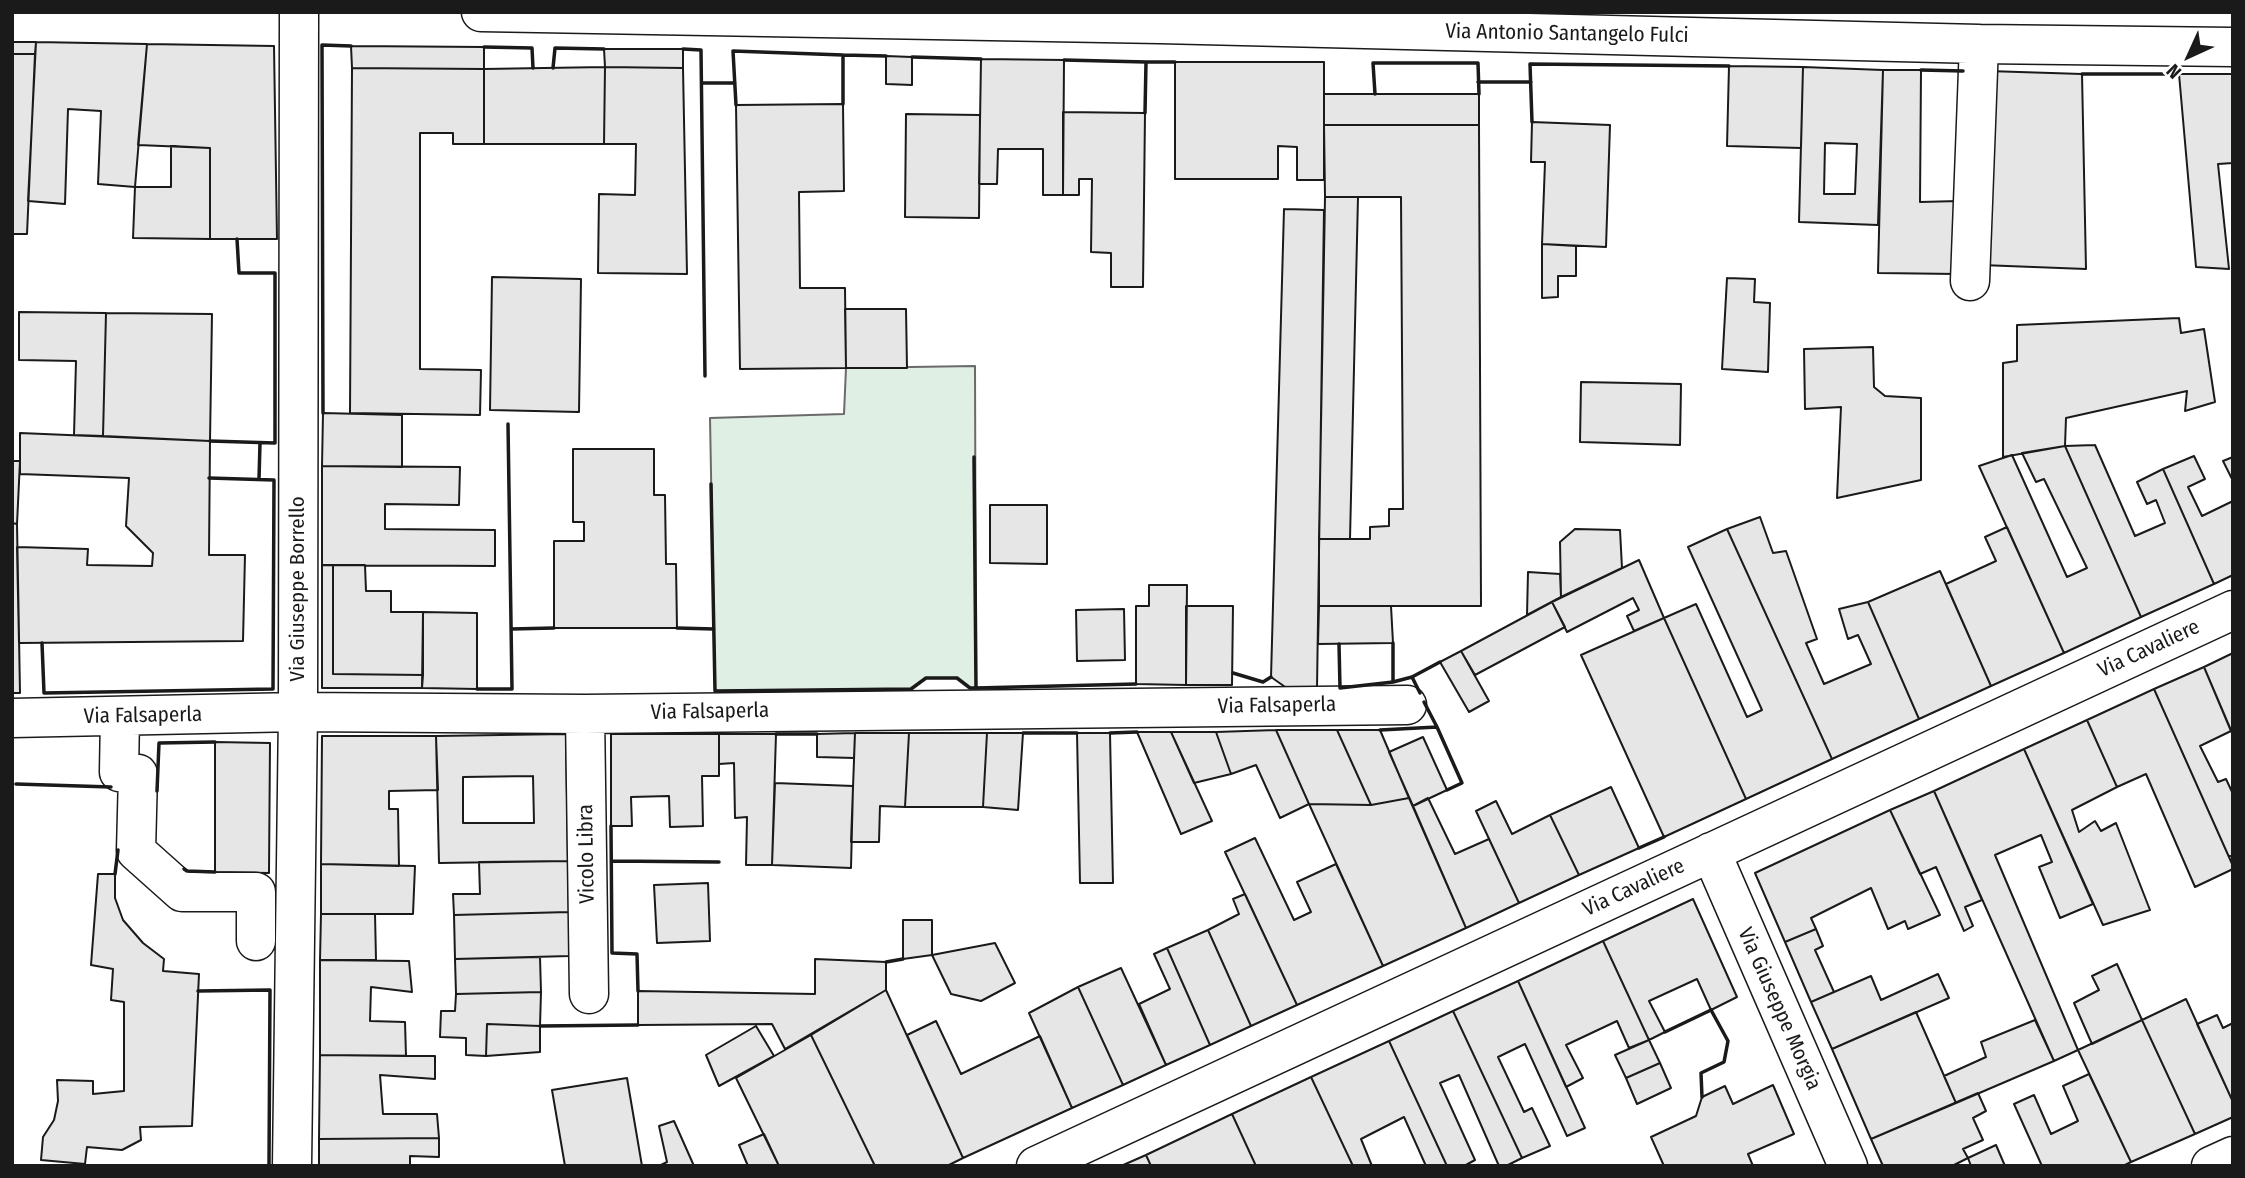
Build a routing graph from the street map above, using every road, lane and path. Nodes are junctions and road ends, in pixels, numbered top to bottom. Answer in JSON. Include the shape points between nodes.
{"nodes":[{"id":1,"x":299,"y":12,"type":"edge"},
{"id":2,"x":481,"y":12,"type":"edge"},
{"id":3,"x":716,"y":14,"type":"edge"},
{"id":4,"x":1979,"y":44,"type":"junction"},
{"id":5,"x":2233,"y":47,"type":"edge"},
{"id":6,"x":1970,"y":281,"type":"dead end"},
{"id":7,"x":2233,"y":610,"type":"edge"},
{"id":8,"x":1407,"y":705,"type":"dead end"},
{"id":9,"x":298,"y":712,"type":"junction"},
{"id":10,"x":585,"y":714,"type":"junction"},
{"id":11,"x":120,"y":716,"type":"junction"},
{"id":12,"x":12,"y":718,"type":"edge"},
{"id":13,"x":1711,"y":852,"type":"junction"},
{"id":14,"x":256,"y":941,"type":"dead end"},
{"id":15,"x":589,"y":994,"type":"dead end"},
{"id":16,"x":2233,"y":1156,"type":"edge"},
{"id":17,"x":292,"y":1166,"type":"edge"},
{"id":18,"x":1036,"y":1166,"type":"edge"},
{"id":19,"x":1848,"y":1166,"type":"edge"},
{"id":20,"x":2211,"y":1166,"type":"edge"}],
"edges":[{"from":1,"to":9,"type":"street","name":"Via Giuseppe Borrello"},
{"from":2,"to":3,"type":"street","name":"Via Antonio Santangelo Fulci"},
{"from":3,"to":4,"type":"street","name":"Via Antonio Santangelo Fulci"},
{"from":4,"to":5,"type":"street","name":"Via Antonio Santangelo Fulci"},
{"from":4,"to":6,"type":"street"},
{"from":7,"to":13,"type":"street","name":"Via Cavaliere"},
{"from":8,"to":10,"type":"street","name":"Via Falsaperla"},
{"from":9,"to":10,"type":"street","name":"Via Falsaperla"},
{"from":9,"to":11,"type":"street","name":"Via Falsaperla"},
{"from":9,"to":17,"type":"street","name":"Via Giuseppe Borrello"},
{"from":10,"to":15,"type":"street","name":"Vicolo Libra"},
{"from":11,"to":12,"type":"street","name":"Via Falsaperla"},
{"from":11,"to":14,"type":"street","via":[[119,772],[138,774],[136,851],[182,892],[256,891]]},
{"from":13,"to":18,"type":"street","name":"Via Cavaliere"},
{"from":13,"to":19,"type":"street","name":"Via Giuseppe Morgia"},
{"from":16,"to":20,"type":"street"}]}
